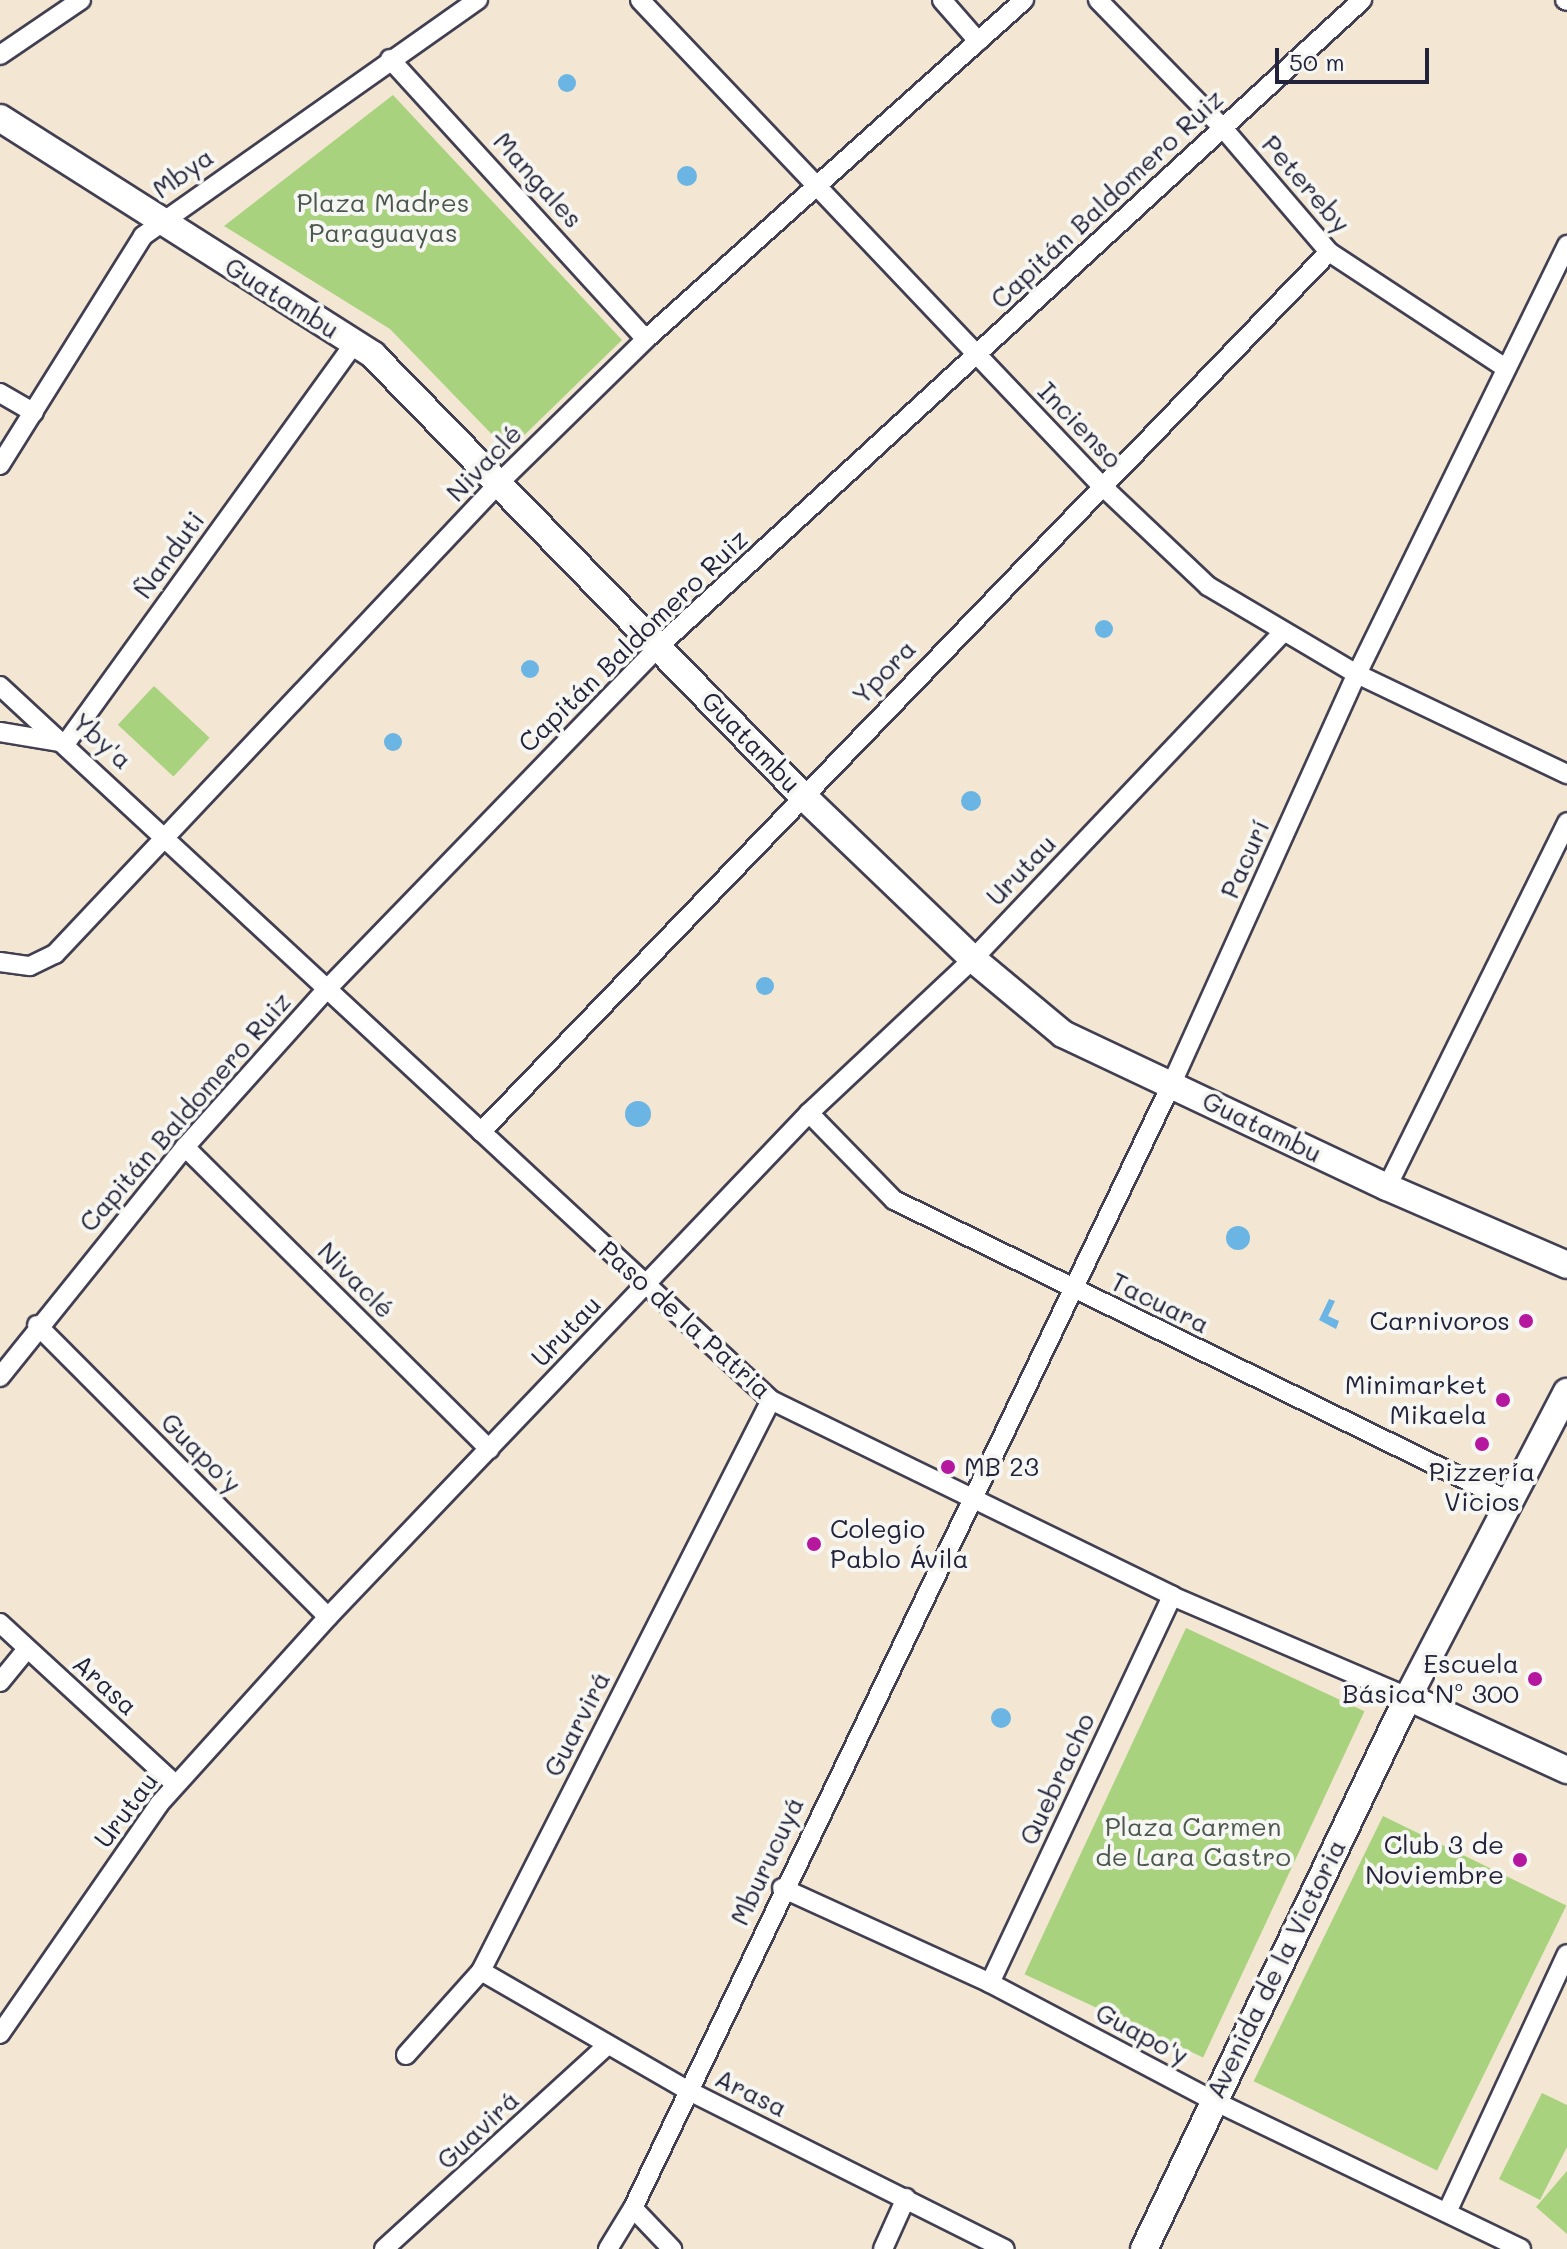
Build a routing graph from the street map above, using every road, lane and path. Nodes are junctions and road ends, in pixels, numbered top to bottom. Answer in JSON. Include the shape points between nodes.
{"nodes":[{"id":1,"x":81,"y":0,"type":"edge"},
{"id":2,"x":478,"y":0,"type":"edge"},
{"id":3,"x":640,"y":0,"type":"edge"},
{"id":4,"x":942,"y":0,"type":"edge"},
{"id":5,"x":1024,"y":0,"type":"edge"},
{"id":6,"x":1098,"y":0,"type":"edge"},
{"id":7,"x":1362,"y":0,"type":"edge"},
{"id":8,"x":978,"y":41,"type":"junction"},
{"id":9,"x":0,"y":55,"type":"edge"},
{"id":10,"x":390,"y":59,"type":"junction"},
{"id":11,"x":0,"y":118,"type":"edge"},
{"id":12,"x":1222,"y":127,"type":"junction"},
{"id":13,"x":815,"y":189,"type":"junction"},
{"id":14,"x":159,"y":222,"type":"junction"},
{"id":15,"x":1567,"y":245,"type":"edge"},
{"id":16,"x":1329,"y":252,"type":"junction"},
{"id":17,"x":646,"y":339,"type":"junction"},
{"id":18,"x":354,"y":343,"type":"junction"},
{"id":19,"x":977,"y":355,"type":"junction"},
{"id":20,"x":1504,"y":367,"type":"junction"},
{"id":21,"x":0,"y":393,"type":"edge"},
{"id":22,"x":34,"y":413,"type":"junction"},
{"id":23,"x":0,"y":465,"type":"edge"},
{"id":24,"x":499,"y":483,"type":"junction"},
{"id":25,"x":1100,"y":484,"type":"junction"},
{"id":26,"x":1282,"y":633,"type":"junction"},
{"id":27,"x":659,"y":646,"type":"junction"},
{"id":28,"x":1357,"y":674,"type":"junction"},
{"id":29,"x":0,"y":686,"type":"edge"},
{"id":30,"x":0,"y":732,"type":"edge"},
{"id":31,"x":66,"y":743,"type":"junction"},
{"id":32,"x":1567,"y":774,"type":"edge"},
{"id":33,"x":802,"y":795,"type":"junction"},
{"id":34,"x":1567,"y":822,"type":"edge"},
{"id":35,"x":168,"y":836,"type":"junction"},
{"id":36,"x":973,"y":959,"type":"junction"},
{"id":37,"x":0,"y":962,"type":"edge"},
{"id":38,"x":327,"y":989,"type":"junction"},
{"id":39,"x":1172,"y":1083,"type":"junction"},
{"id":40,"x":809,"y":1113,"type":"junction"},
{"id":41,"x":481,"y":1132,"type":"junction"},
{"id":42,"x":185,"y":1147,"type":"junction"},
{"id":43,"x":1387,"y":1187,"type":"junction"},
{"id":44,"x":1567,"y":1265,"type":"edge"},
{"id":45,"x":645,"y":1286,"type":"junction"},
{"id":46,"x":1072,"y":1289,"type":"junction"},
{"id":47,"x":37,"y":1325,"type":"junction"},
{"id":48,"x":0,"y":1377,"type":"edge"},
{"id":49,"x":1567,"y":1392,"type":"edge"},
{"id":50,"x":771,"y":1400,"type":"junction"},
{"id":51,"x":489,"y":1449,"type":"junction"},
{"id":52,"x":972,"y":1495,"type":"junction"},
{"id":53,"x":1513,"y":1503,"type":"junction"},
{"id":54,"x":1172,"y":1596,"type":"junction"},
{"id":55,"x":328,"y":1617,"type":"junction"},
{"id":56,"x":0,"y":1623,"type":"edge"},
{"id":57,"x":27,"y":1649,"type":"junction"},
{"id":58,"x":0,"y":1682,"type":"edge"},
{"id":59,"x":1408,"y":1697,"type":"junction"},
{"id":60,"x":1567,"y":1770,"type":"edge"},
{"id":61,"x":176,"y":1785,"type":"junction"},
{"id":62,"x":782,"y":1888,"type":"junction"},
{"id":63,"x":1567,"y":1954,"type":"edge"},
{"id":64,"x":481,"y":1971,"type":"junction"},
{"id":65,"x":990,"y":1983,"type":"junction"},
{"id":66,"x":0,"y":2034,"type":"edge"},
{"id":67,"x":606,"y":2046,"type":"junction"},
{"id":68,"x":406,"y":2055,"type":"dead end"},
{"id":69,"x":689,"y":2091,"type":"junction"},
{"id":70,"x":1212,"y":2100,"type":"junction"},
{"id":71,"x":906,"y":2198,"type":"junction"},
{"id":72,"x":633,"y":2208,"type":"junction"},
{"id":73,"x":1448,"y":2210,"type":"junction"},
{"id":74,"x":384,"y":2249,"type":"edge"},
{"id":75,"x":608,"y":2249,"type":"edge"},
{"id":76,"x":672,"y":2249,"type":"edge"},
{"id":77,"x":883,"y":2249,"type":"edge"},
{"id":78,"x":1005,"y":2249,"type":"edge"},
{"id":79,"x":1144,"y":2249,"type":"edge"},
{"id":80,"x":1521,"y":2249,"type":"edge"}],
"edges":[{"from":1,"to":9,"type":"street"},
{"from":2,"to":10,"type":"street","name":"Mbya"},
{"from":3,"to":13,"type":"street","name":"Incienso"},
{"from":4,"to":8,"type":"street"},
{"from":5,"to":8,"type":"street","name":"Nivaclé"},
{"from":6,"to":12,"type":"street","name":"Petereby"},
{"from":7,"to":12,"type":"street","name":"Capitán Baldomero Ruiz"},
{"from":8,"to":13,"type":"street","name":"Nivaclé"},
{"from":10,"to":14,"type":"street","name":"Mbya"},
{"from":10,"to":17,"type":"street","name":"Mangales"},
{"from":11,"to":14,"type":"street","name":"Guatambu"},
{"from":12,"to":16,"type":"street","name":"Petereby"},
{"from":12,"to":19,"type":"street","name":"Capitán Baldomero Ruiz"},
{"from":13,"to":17,"type":"street","name":"Nivaclé"},
{"from":13,"to":19,"type":"street","name":"Incienso"},
{"from":14,"to":18,"type":"street","name":"Guatambu"},
{"from":14,"to":22,"type":"street","name":"Mbya","via":[[143,236]]},
{"from":15,"to":20,"type":"street","name":"Pacurí"},
{"from":16,"to":20,"type":"street","name":"Petereby"},
{"from":16,"to":25,"type":"street","name":"Ypora"},
{"from":17,"to":24,"type":"street","name":"Nivaclé"},
{"from":18,"to":24,"type":"street","name":"Guatambu","via":[[373,355]]},
{"from":18,"to":31,"type":"street","name":"Ñanduti"},
{"from":19,"to":25,"type":"street","name":"Incienso"},
{"from":19,"to":27,"type":"street","name":"Capitán Baldomero Ruiz"},
{"from":20,"to":28,"type":"street","name":"Pacurí"},
{"from":21,"to":22,"type":"street"},
{"from":22,"to":23,"type":"street","name":"Mbya"},
{"from":24,"to":27,"type":"street","name":"Guatambu"},
{"from":24,"to":35,"type":"street","name":"Nivaclé"},
{"from":25,"to":26,"type":"street","name":"Incienso","via":[[1208,586]]},
{"from":25,"to":33,"type":"street","name":"Ypora"},
{"from":26,"to":28,"type":"street","name":"Incienso"},
{"from":26,"to":36,"type":"street","name":"Urutau"},
{"from":27,"to":33,"type":"street","name":"Guatambu"},
{"from":27,"to":38,"type":"street","name":"Capitán Baldomero Ruiz"},
{"from":28,"to":32,"type":"street","name":"Incienso"},
{"from":28,"to":39,"type":"street","name":"Pacurí"},
{"from":29,"to":31,"type":"street","name":"Yby'a"},
{"from":30,"to":31,"type":"street"},
{"from":31,"to":35,"type":"street","name":"Yby'a"},
{"from":33,"to":36,"type":"street","name":"Guatambu"},
{"from":33,"to":41,"type":"street","name":"Ypora"},
{"from":34,"to":43,"type":"street"},
{"from":35,"to":37,"type":"street","name":"Nivaclé","via":[[55,954],[30,966]]},
{"from":35,"to":38,"type":"street","name":"Paso de la Patria"},
{"from":36,"to":39,"type":"street","name":"Guatambu","via":[[1063,1034]]},
{"from":36,"to":40,"type":"street","name":"Urutau"},
{"from":38,"to":41,"type":"street","name":"Paso de la Patria"},
{"from":38,"to":42,"type":"street","name":"Capitán Baldomero Ruiz"},
{"from":39,"to":43,"type":"street","name":"Guatambu"},
{"from":39,"to":46,"type":"street","name":"Pacurí"},
{"from":40,"to":45,"type":"street","name":"Urutau"},
{"from":40,"to":46,"type":"street","name":"Tacuara","via":[[894,1200]]},
{"from":41,"to":45,"type":"street","name":"Paso de la Patria"},
{"from":42,"to":47,"type":"street","name":"Capitán Baldomero Ruiz"},
{"from":42,"to":51,"type":"street","name":"Nivaclé"},
{"from":43,"to":44,"type":"street","name":"Guatambu"},
{"from":45,"to":50,"type":"street","name":"Paso de la Patria"},
{"from":45,"to":51,"type":"street","name":"Urutau"},
{"from":46,"to":52,"type":"street","name":"Pacurí"},
{"from":46,"to":53,"type":"street","name":"Tacuara"},
{"from":47,"to":48,"type":"street","name":"Capitán Baldomero Ruiz"},
{"from":47,"to":55,"type":"street","name":"Guapo'y"},
{"from":49,"to":53,"type":"street","name":"Avenida de la Victoria"},
{"from":50,"to":52,"type":"street","name":"Paso de la Patria"},
{"from":50,"to":64,"type":"street","name":"Guarvirá"},
{"from":51,"to":55,"type":"street","name":"Urutau"},
{"from":52,"to":54,"type":"street","name":"Paso de la Patria"},
{"from":52,"to":62,"type":"street","name":"Mburucuyá"},
{"from":53,"to":59,"type":"street","name":"Avenida de la Victoria"},
{"from":54,"to":59,"type":"street","name":"Paso de la Patria"},
{"from":54,"to":65,"type":"street","name":"Quebracho"},
{"from":55,"to":61,"type":"street","name":"Urutau"},
{"from":56,"to":57,"type":"street","name":"Arasa"},
{"from":57,"to":58,"type":"street"},
{"from":57,"to":61,"type":"street","name":"Arasa"},
{"from":59,"to":60,"type":"street","name":"Paso de la Patria"},
{"from":59,"to":70,"type":"street","name":"Avenida de la Victoria"},
{"from":61,"to":66,"type":"street","name":"Urutau"},
{"from":62,"to":65,"type":"street","name":"Guapo'y"},
{"from":62,"to":69,"type":"street","name":"Mburucuyá"},
{"from":63,"to":73,"type":"street"},
{"from":64,"to":67,"type":"street","name":"Arasa"},
{"from":64,"to":68,"type":"street","name":"Guarvirá"},
{"from":65,"to":70,"type":"street","name":"Guapo'y"},
{"from":67,"to":69,"type":"street","name":"Arasa"},
{"from":67,"to":74,"type":"street","name":"Guavirá"},
{"from":69,"to":71,"type":"street","name":"Arasa"},
{"from":69,"to":72,"type":"street","name":"Mburucuyá"},
{"from":70,"to":73,"type":"street","name":"Guapo'y"},
{"from":70,"to":79,"type":"street","name":"Avenida de la Victoria"},
{"from":71,"to":77,"type":"street"},
{"from":71,"to":78,"type":"street","name":"Arasa"},
{"from":72,"to":75,"type":"street","name":"Mburucuyá"},
{"from":72,"to":76,"type":"street"},
{"from":73,"to":80,"type":"street","name":"Guapo'y"}]}
